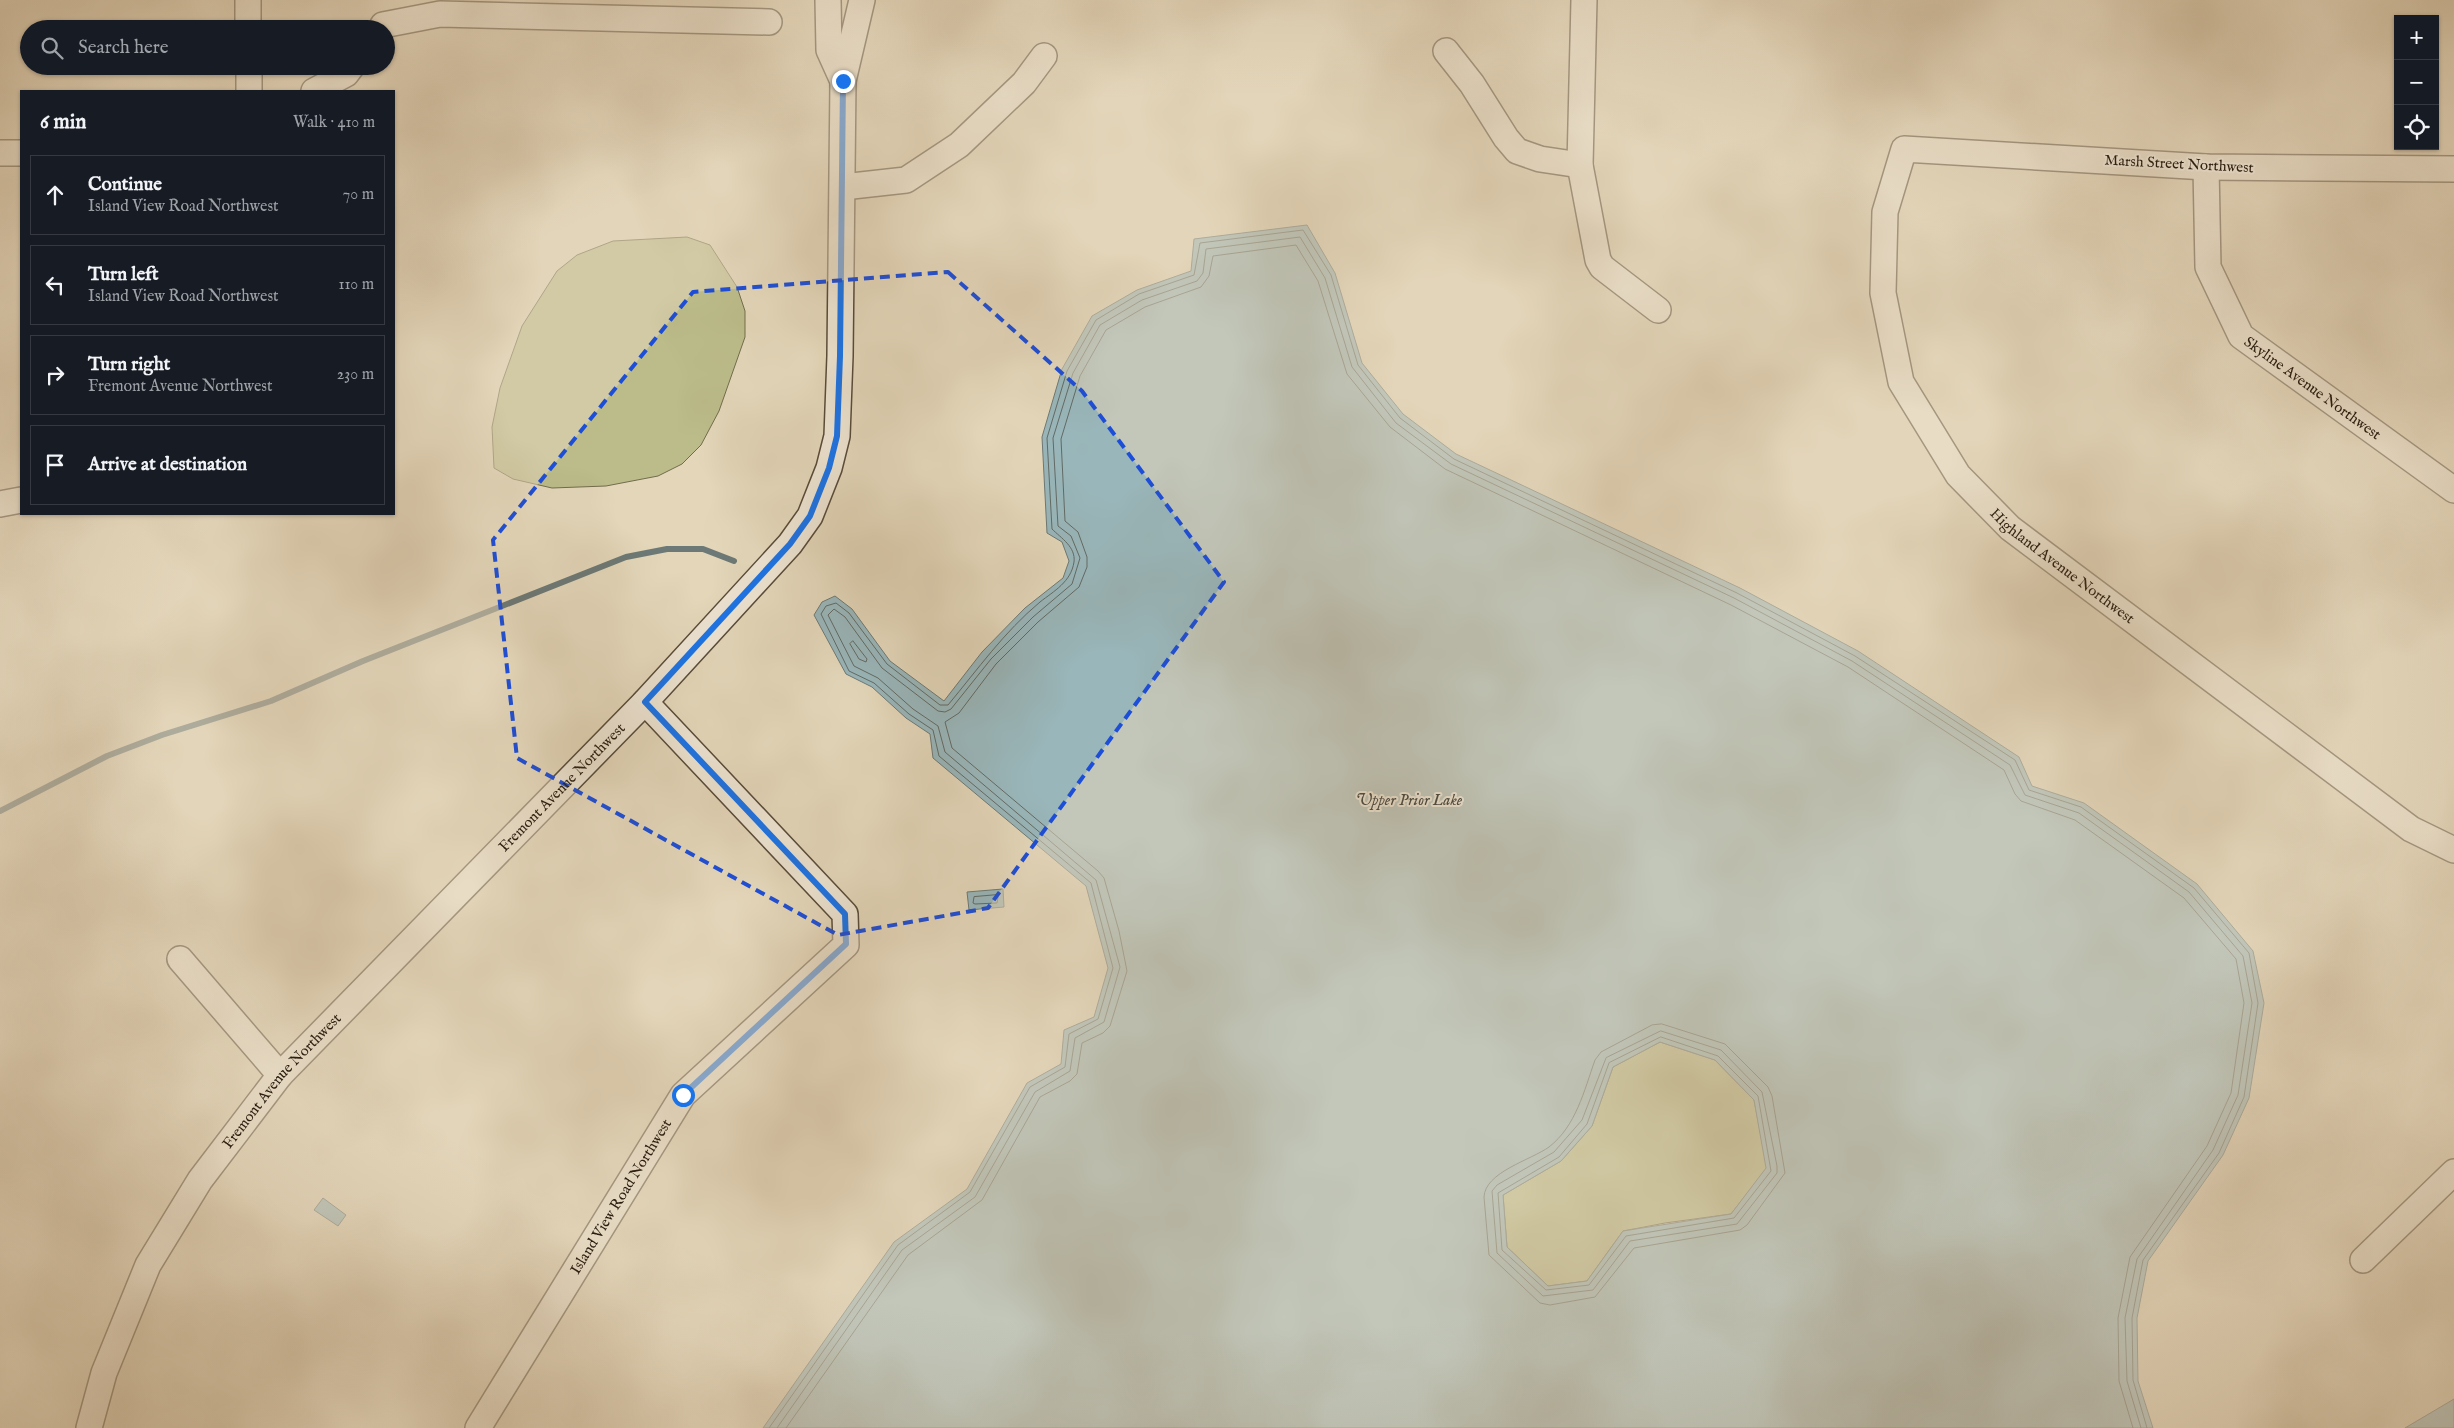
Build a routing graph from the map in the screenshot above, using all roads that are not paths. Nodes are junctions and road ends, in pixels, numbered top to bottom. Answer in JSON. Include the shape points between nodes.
{"nodes":[{"id":1,"x":248,"y":0,"type":"edge"},
{"id":2,"x":828,"y":0,"type":"edge"},
{"id":3,"x":862,"y":0,"type":"edge"},
{"id":4,"x":1584,"y":0,"type":"edge"},
{"id":5,"x":248,"y":20,"type":"edge"},
{"id":6,"x":769,"y":22,"type":"dead end"},
{"id":7,"x":395,"y":23,"type":"edge"},
{"id":8,"x":1446,"y":51,"type":"dead end"},
{"id":9,"x":1044,"y":56,"type":"dead end"},
{"id":10,"x":249,"y":75,"type":"edge"},
{"id":11,"x":344,"y":75,"type":"edge"},
{"id":12,"x":843,"y":81,"type":"junction"},
{"id":13,"x":249,"y":90,"type":"edge"},
{"id":14,"x":316,"y":90,"type":"edge"},
{"id":15,"x":1904,"y":149,"type":"joint"},
{"id":16,"x":0,"y":152,"type":"edge"},
{"id":17,"x":20,"y":153,"type":"edge"},
{"id":18,"x":1580,"y":165,"type":"junction"},
{"id":19,"x":2206,"y":167,"type":"junction"},
{"id":20,"x":2454,"y":170,"type":"edge"},
{"id":21,"x":843,"y":187,"type":"junction"},
{"id":22,"x":1658,"y":310,"type":"dead end"},
{"id":23,"x":2454,"y":490,"type":"edge"},
{"id":24,"x":20,"y":500,"type":"edge"},
{"id":25,"x":0,"y":504,"type":"edge"},
{"id":26,"x":645,"y":702,"type":"junction"},
{"id":27,"x":2454,"y":850,"type":"edge"},
{"id":28,"x":180,"y":959,"type":"dead end"},
{"id":29,"x":280,"y":1075,"type":"junction"},
{"id":30,"x":2454,"y":1172,"type":"edge"},
{"id":31,"x":2363,"y":1260,"type":"dead end"},
{"id":32,"x":89,"y":1428,"type":"edge"},
{"id":33,"x":478,"y":1428,"type":"edge"}],
"edges":[{"from":1,"to":5,"type":"street"},
{"from":2,"to":12,"type":"street","name":"Fremont Avenue Northwest","via":[[829,50]]},
{"from":3,"to":12,"type":"street","name":"Fremont Avenue Northwest"},
{"from":4,"to":18,"type":"street"},
{"from":6,"to":7,"type":"street","via":[[440,14]]},
{"from":8,"to":18,"type":"street","via":[[1517,151],[1540,159]]},
{"from":9,"to":21,"type":"street","via":[[1024,83],[959,145],[906,180]]},
{"from":10,"to":13,"type":"street"},
{"from":11,"to":14,"type":"street"},
{"from":12,"to":21,"type":"street","name":"Fremont Avenue Northwest"},
{"from":15,"to":19,"type":"street","name":"Marsh Street Northwest"},
{"from":15,"to":27,"type":"street","name":"Highland Avenue Northwest","via":[[1885,212],[1883,293],[1902,382],[1958,475],[2010,528],[2411,829]]},
{"from":16,"to":17,"type":"street"},
{"from":18,"to":22,"type":"street","via":[[1598,260],[1602,267]]},
{"from":19,"to":20,"type":"street","name":"Marsh Street Northwest"},
{"from":19,"to":23,"type":"street","name":"Skyline Avenue Northwest","via":[[2208,267],[2241,336]]},
{"from":21,"to":26,"type":"street","name":"Fremont Avenue Northwest","via":[[837,436],[829,468],[810,516],[790,544]]},
{"from":24,"to":25,"type":"street"},
{"from":26,"to":29,"type":"street","name":"Fremont Avenue Northwest"},
{"from":26,"to":33,"type":"street","name":"Island View Road Northwest","via":[[845,914],[846,944],[683,1095]]},
{"from":28,"to":29,"type":"street"},
{"from":29,"to":32,"type":"street","name":"Fremont Avenue Northwest","via":[[200,1180],[148,1265],[104,1373]]},
{"from":30,"to":31,"type":"street"}]}
